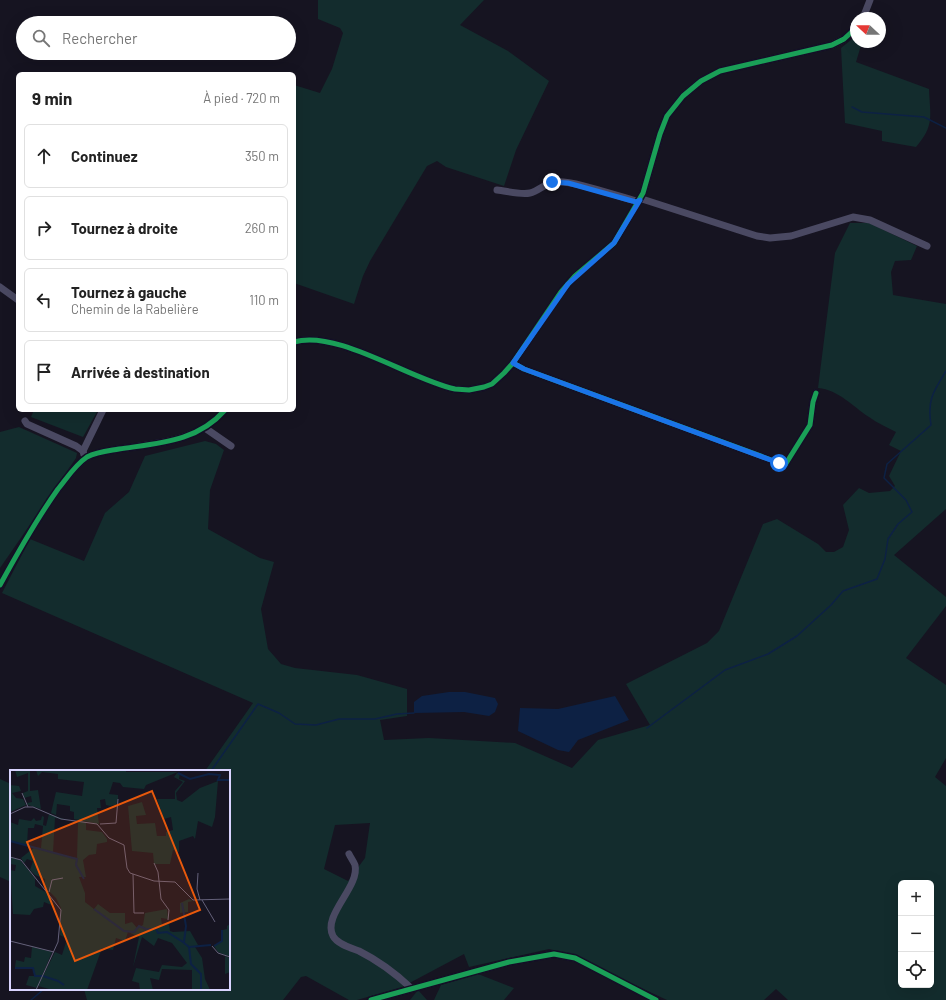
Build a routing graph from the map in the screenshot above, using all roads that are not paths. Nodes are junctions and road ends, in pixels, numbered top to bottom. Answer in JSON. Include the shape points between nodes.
{"nodes":[{"id":1,"x":870,"y":0,"type":"edge"},
{"id":2,"x":865,"y":12,"type":"edge"},
{"id":3,"x":850,"y":34,"type":"edge"},
{"id":4,"x":497,"y":190,"type":"dead end"},
{"id":5,"x":640,"y":200,"type":"junction"},
{"id":6,"x":927,"y":246,"type":"dead end"},
{"id":7,"x":0,"y":286,"type":"edge"},
{"id":8,"x":16,"y":298,"type":"edge"},
{"id":9,"x":296,"y":342,"type":"edge"},
{"id":10,"x":513,"y":363,"type":"junction"},
{"id":11,"x":816,"y":393,"type":"dead end"},
{"id":12,"x":102,"y":412,"type":"edge"},
{"id":13,"x":223,"y":412,"type":"edge"},
{"id":14,"x":25,"y":420,"type":"dead end"},
{"id":15,"x":205,"y":428,"type":"junction"},
{"id":16,"x":231,"y":446,"type":"dead end"},
{"id":17,"x":85,"y":454,"type":"junction"},
{"id":18,"x":0,"y":585,"type":"edge"},
{"id":19,"x":349,"y":854,"type":"dead end"},
{"id":20,"x":411,"y":988,"type":"junction"},
{"id":21,"x":371,"y":1000,"type":"edge"},
{"id":22,"x":656,"y":1000,"type":"edge"}],
"edges":[{"from":1,"to":2,"type":"street"},
{"from":3,"to":5,"type":"street","via":[[832,45],[720,71],[693,88],[670,112],[660,134]]},
{"from":4,"to":5,"type":"street","via":[[530,193],[541,186],[557,182],[636,202]]},
{"from":5,"to":6,"type":"street","via":[[763,237],[791,236],[847,217],[860,217]]},
{"from":5,"to":10,"type":"street","via":[[614,243],[564,288]]},
{"from":7,"to":8,"type":"street"},
{"from":9,"to":10,"type":"street","via":[[303,340],[334,344],[444,386],[461,390],[492,384]]},
{"from":10,"to":11,"type":"street","via":[[785,465],[810,425]]},
{"from":12,"to":17,"type":"street"},
{"from":13,"to":15,"type":"street"},
{"from":14,"to":17,"type":"street","via":[[27,424],[76,446]]},
{"from":15,"to":16,"type":"street"},
{"from":15,"to":17,"type":"street","via":[[180,438]]},
{"from":17,"to":18,"type":"street","via":[[26,537]]},
{"from":19,"to":20,"type":"street","via":[[355,866],[354,877],[334,915],[332,935],[336,941],[390,969]]},
{"from":20,"to":21,"type":"street"},
{"from":20,"to":22,"type":"street","via":[[509,962],[559,954],[575,958]]}]}
